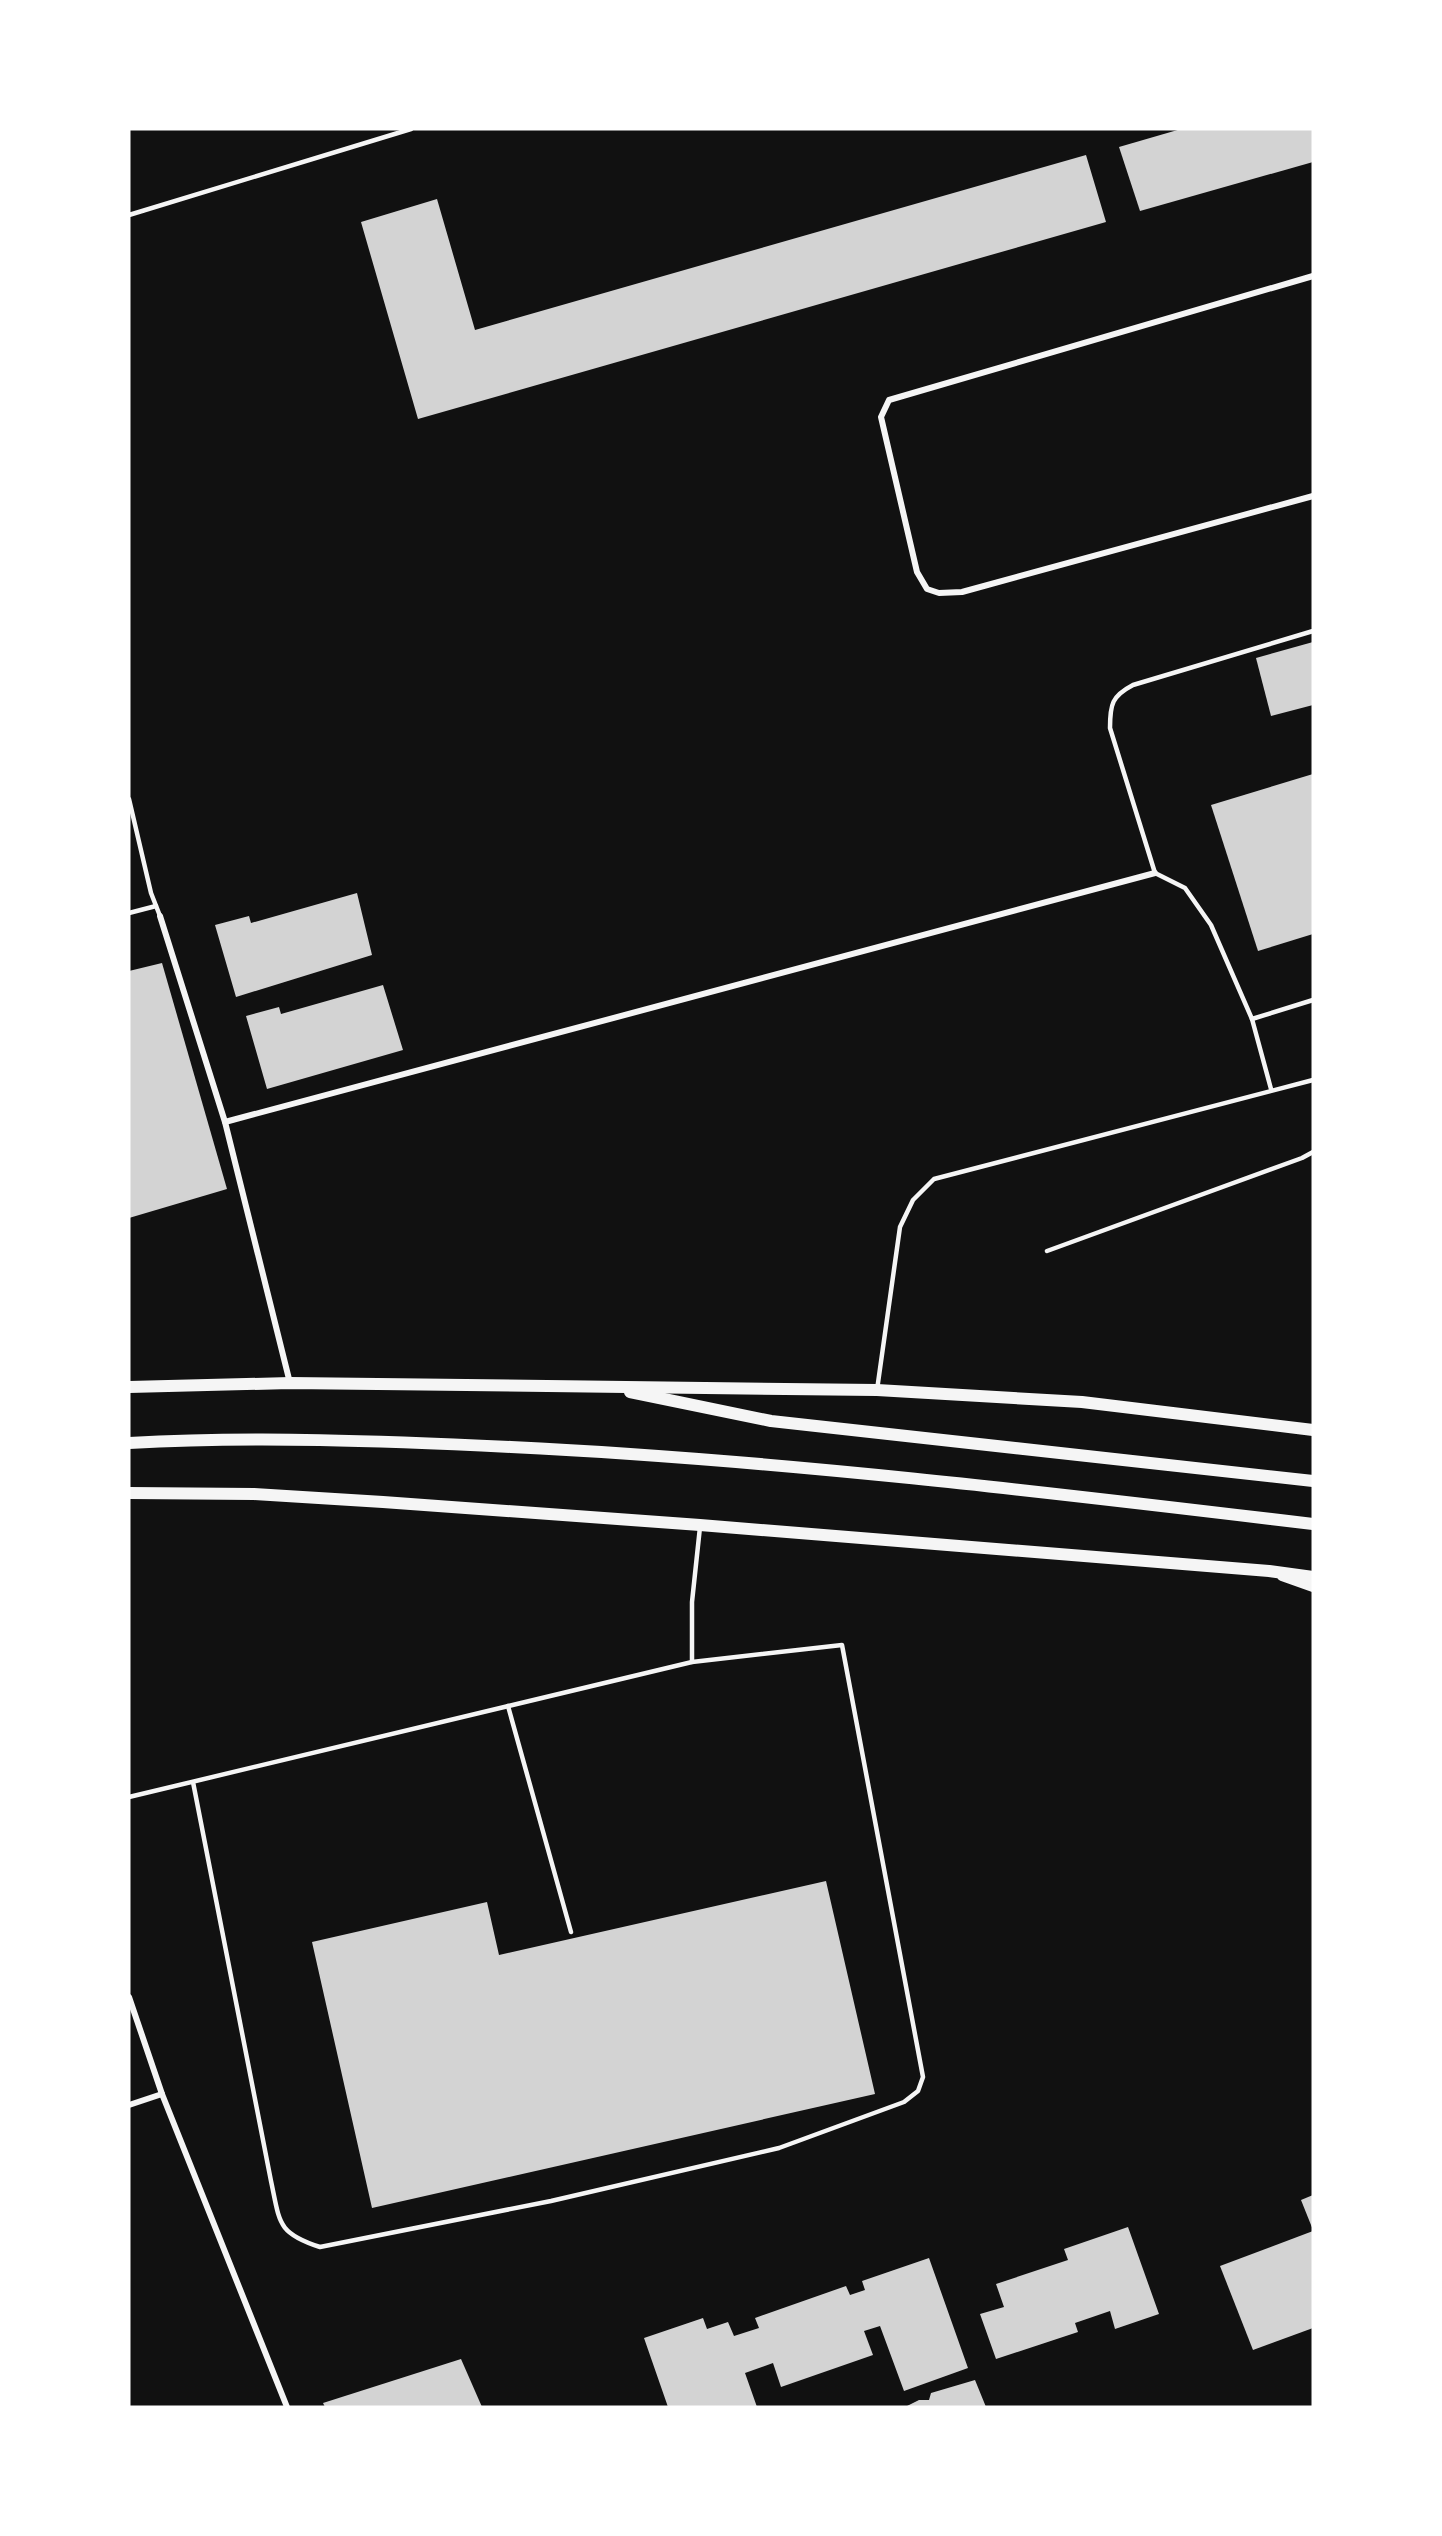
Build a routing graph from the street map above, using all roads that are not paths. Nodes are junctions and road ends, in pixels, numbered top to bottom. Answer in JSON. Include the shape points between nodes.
{"nodes":[{"id":1,"x":411,"y":129,"type":"edge"},
{"id":2,"x":129,"y":215,"type":"edge"},
{"id":3,"x":1313,"y":276,"type":"edge"},
{"id":4,"x":1313,"y":496,"type":"edge"},
{"id":5,"x":1313,"y":631,"type":"edge"},
{"id":6,"x":129,"y":799,"type":"edge"},
{"id":7,"x":1155,"y":873,"type":"junction"},
{"id":8,"x":156,"y":906,"type":"junction"},
{"id":9,"x":129,"y":913,"type":"edge"},
{"id":10,"x":160,"y":916,"type":"joint"},
{"id":11,"x":1313,"y":1000,"type":"edge"},
{"id":12,"x":1252,"y":1019,"type":"junction"},
{"id":13,"x":1313,"y":1080,"type":"edge"},
{"id":14,"x":1271,"y":1089,"type":"junction"},
{"id":15,"x":225,"y":1122,"type":"junction"},
{"id":16,"x":1313,"y":1152,"type":"edge"},
{"id":17,"x":1047,"y":1251,"type":"dead end"},
{"id":18,"x":290,"y":1383,"type":"junction"},
{"id":19,"x":602,"y":1386,"type":"junction"},
{"id":20,"x":129,"y":1387,"type":"edge"},
{"id":21,"x":877,"y":1390,"type":"junction"},
{"id":22,"x":1313,"y":1430,"type":"edge"},
{"id":23,"x":129,"y":1443,"type":"edge"},
{"id":24,"x":1313,"y":1481,"type":"edge"},
{"id":25,"x":129,"y":1493,"type":"edge"},
{"id":26,"x":1313,"y":1524,"type":"edge"},
{"id":27,"x":700,"y":1525,"type":"junction"},
{"id":28,"x":1269,"y":1571,"type":"junction"},
{"id":29,"x":1313,"y":1577,"type":"edge"},
{"id":30,"x":1313,"y":1587,"type":"edge"},
{"id":31,"x":692,"y":1662,"type":"junction"},
{"id":32,"x":508,"y":1706,"type":"junction"},
{"id":33,"x":193,"y":1782,"type":"junction"},
{"id":34,"x":129,"y":1797,"type":"edge"},
{"id":35,"x":571,"y":1932,"type":"dead end"},
{"id":36,"x":129,"y":2000,"type":"edge"},
{"id":37,"x":162,"y":2094,"type":"junction"},
{"id":38,"x":129,"y":2105,"type":"edge"},
{"id":39,"x":287,"y":2407,"type":"edge"}],
"edges":[{"from":1,"to":2,"type":"lane"},
{"from":3,"to":4,"type":"street","via":[[889,400],[881,417],[917,572],[927,589],[939,593],[962,592]]},
{"from":5,"to":7,"type":"lane","via":[[1119,693],[1112,704],[1110,728]]},
{"from":6,"to":8,"type":"lane"},
{"from":7,"to":12,"type":"lane","via":[[1185,888],[1211,925]]},
{"from":7,"to":15,"type":"street"},
{"from":8,"to":9,"type":"lane"},
{"from":8,"to":10,"type":"lane"},
{"from":10,"to":15,"type":"street"},
{"from":11,"to":12,"type":"lane"},
{"from":12,"to":14,"type":"lane"},
{"from":13,"to":14,"type":"lane"},
{"from":14,"to":21,"type":"lane","via":[[934,1179],[913,1200],[900,1227]]},
{"from":15,"to":18,"type":"street"},
{"from":16,"to":17,"type":"lane"},
{"from":18,"to":19,"type":"main road"},
{"from":18,"to":20,"type":"main road"},
{"from":19,"to":21,"type":"main road"},
{"from":19,"to":24,"type":"main road","via":[[771,1421]]},
{"from":21,"to":22,"type":"main road","via":[[1082,1402]]},
{"from":23,"to":26,"type":"main road","via":[[415,1442],[587,1451],[979,1484]]},
{"from":25,"to":27,"type":"main road","via":[[254,1494]]},
{"from":27,"to":28,"type":"main road"},
{"from":27,"to":31,"type":"lane","via":[[692,1602]]},
{"from":28,"to":29,"type":"main road"},
{"from":28,"to":30,"type":"street"},
{"from":31,"to":32,"type":"lane"},
{"from":31,"to":33,"type":"lane","via":[[842,1645],[923,2077],[918,2091],[904,2102],[779,2148],[551,2201],[320,2247],[295,2239],[280,2224]]},
{"from":32,"to":33,"type":"lane"},
{"from":32,"to":35,"type":"lane"},
{"from":33,"to":34,"type":"lane"},
{"from":36,"to":37,"type":"street"},
{"from":37,"to":38,"type":"street"},
{"from":37,"to":39,"type":"street"}]}
